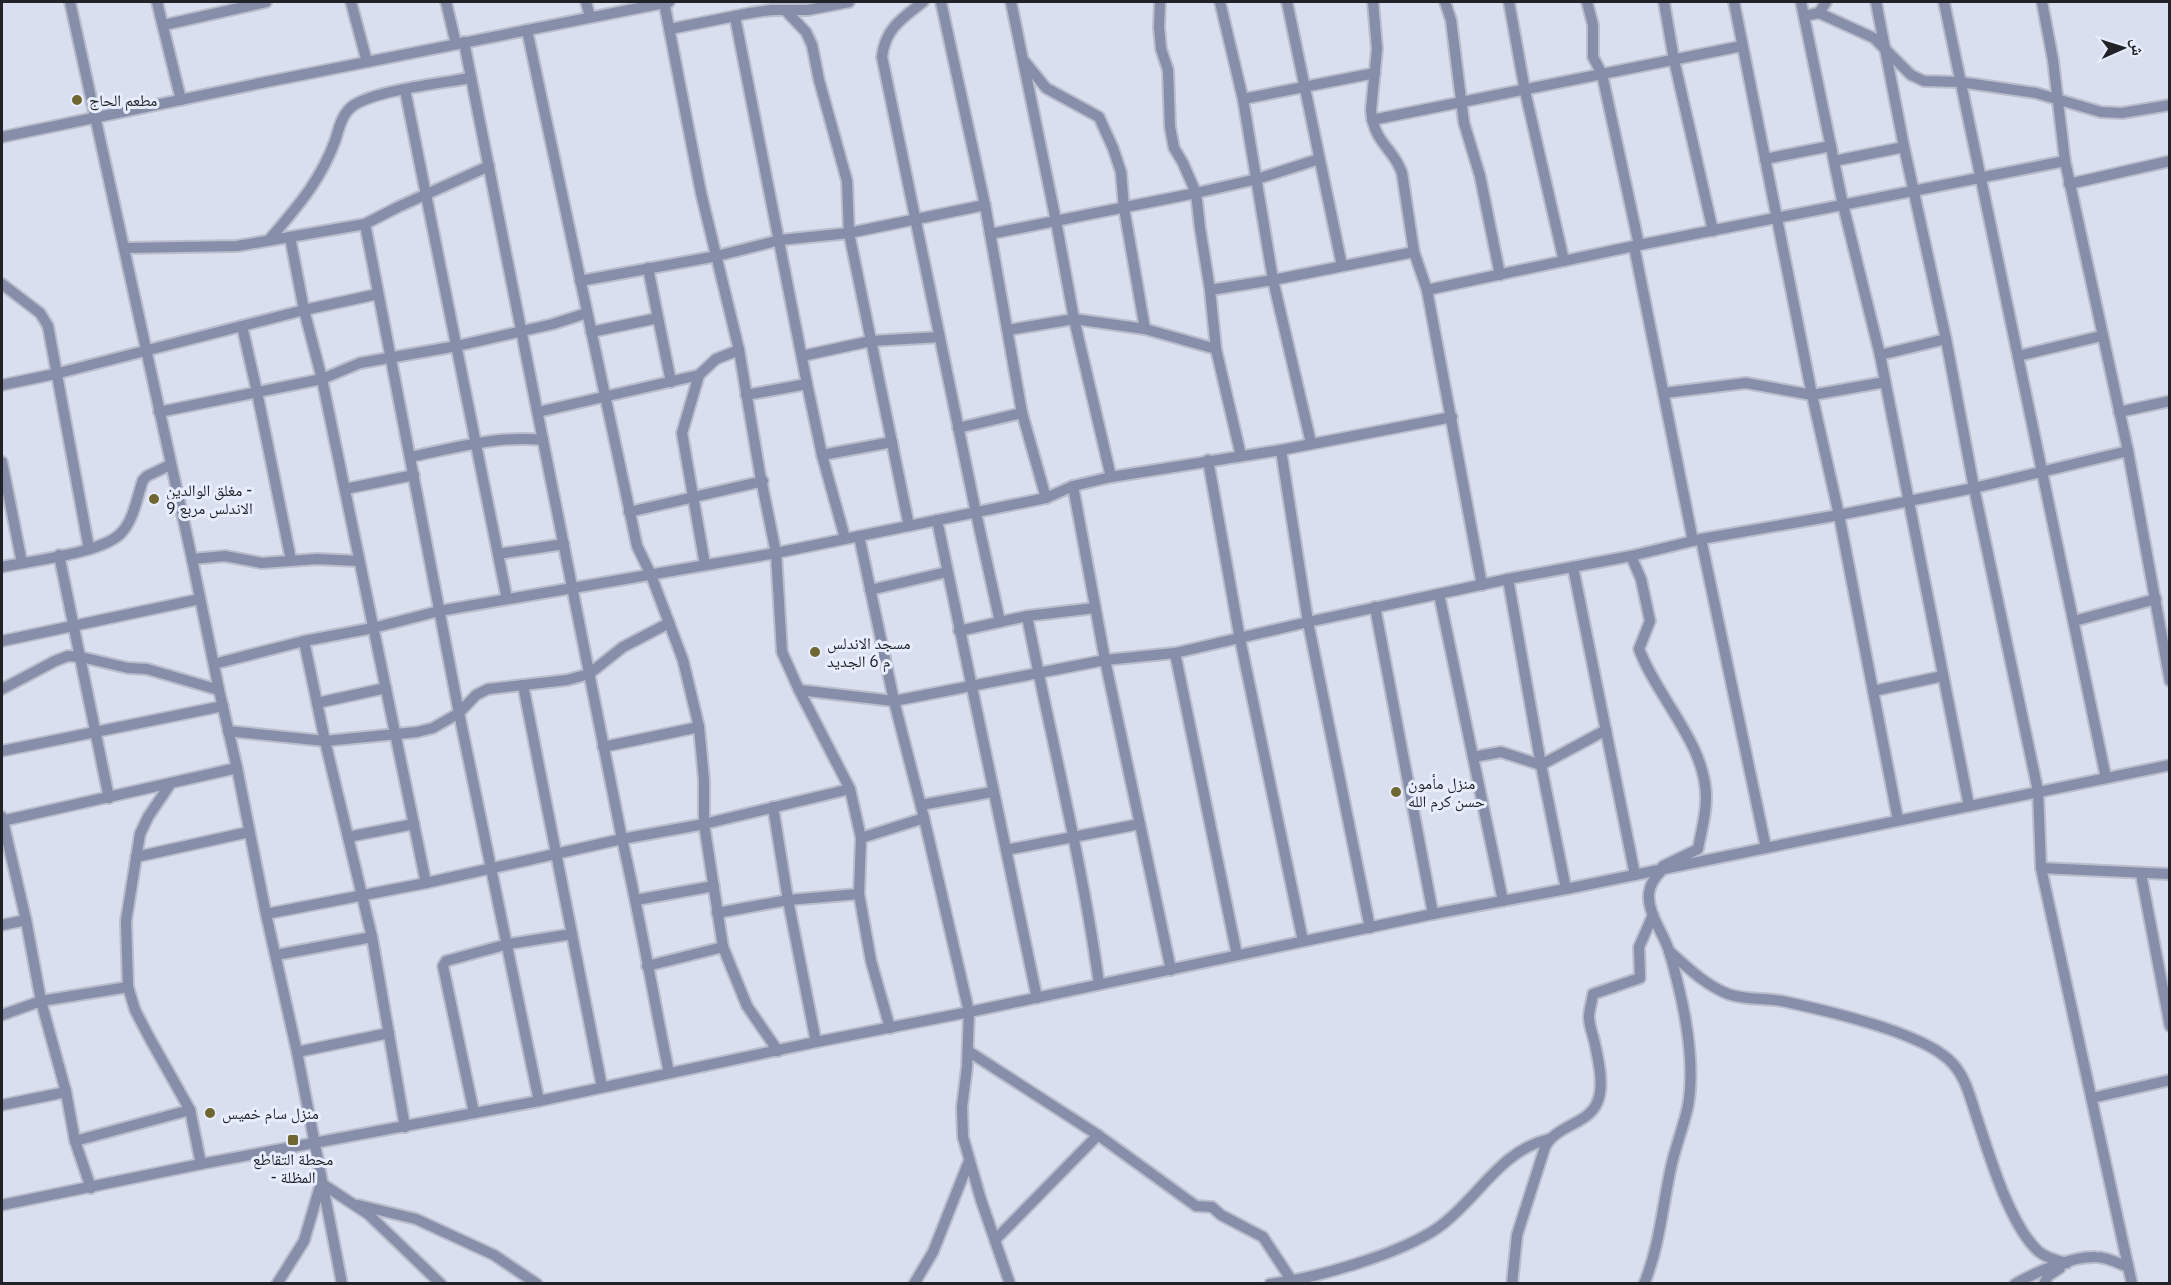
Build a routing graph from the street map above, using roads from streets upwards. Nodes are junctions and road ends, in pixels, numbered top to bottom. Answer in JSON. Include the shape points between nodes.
{"nodes":[{"id":1,"x":70,"y":2,"type":"edge"},
{"id":2,"x":157,"y":2,"type":"edge"},
{"id":3,"x":267,"y":2,"type":"edge"},
{"id":4,"x":351,"y":2,"type":"edge"},
{"id":5,"x":446,"y":2,"type":"edge"},
{"id":6,"x":586,"y":2,"type":"edge"},
{"id":7,"x":667,"y":2,"type":"edge"},
{"id":8,"x":849,"y":2,"type":"edge"},
{"id":9,"x":923,"y":2,"type":"edge"},
{"id":10,"x":941,"y":2,"type":"edge"},
{"id":11,"x":1011,"y":2,"type":"edge"},
{"id":12,"x":1160,"y":2,"type":"edge"},
{"id":13,"x":1220,"y":2,"type":"edge"},
{"id":14,"x":1287,"y":2,"type":"edge"},
{"id":15,"x":1373,"y":2,"type":"edge"},
{"id":16,"x":1445,"y":2,"type":"edge"},
{"id":17,"x":1509,"y":2,"type":"edge"},
{"id":18,"x":1587,"y":2,"type":"edge"},
{"id":19,"x":1664,"y":2,"type":"edge"},
{"id":20,"x":1734,"y":2,"type":"edge"},
{"id":21,"x":1801,"y":2,"type":"edge"},
{"id":22,"x":1826,"y":2,"type":"edge"},
{"id":23,"x":1876,"y":2,"type":"edge"},
{"id":24,"x":1944,"y":2,"type":"edge"},
{"id":25,"x":2042,"y":2,"type":"edge"},
{"id":26,"x":785,"y":10,"type":"junction"},
{"id":27,"x":1819,"y":13,"type":"junction"},
{"id":28,"x":1804,"y":16,"type":"junction"},
{"id":29,"x":590,"y":17,"type":"junction"},
{"id":30,"x":735,"y":17,"type":"junction"},
{"id":31,"x":164,"y":26,"type":"junction"},
{"id":32,"x":669,"y":29,"type":"junction"},
{"id":33,"x":527,"y":30,"type":"junction"},
{"id":34,"x":460,"y":43,"type":"junction"},
{"id":35,"x":1742,"y":46,"type":"junction"},
{"id":36,"x":1884,"y":47,"type":"junction"},
{"id":37,"x":1023,"y":59,"type":"junction"},
{"id":38,"x":1674,"y":60,"type":"junction"},
{"id":39,"x":367,"y":62,"type":"junction"},
{"id":40,"x":1375,"y":72,"type":"junction"},
{"id":41,"x":1602,"y":74,"type":"junction"},
{"id":42,"x":471,"y":78,"type":"junction"},
{"id":43,"x":1960,"y":82,"type":"junction"},
{"id":44,"x":1304,"y":86,"type":"junction"},
{"id":45,"x":405,"y":90,"type":"junction"},
{"id":46,"x":1525,"y":91,"type":"junction"},
{"id":47,"x":1242,"y":99,"type":"junction"},
{"id":48,"x":2058,"y":99,"type":"junction"},
{"id":49,"x":181,"y":100,"type":"junction"},
{"id":50,"x":1460,"y":102,"type":"junction"},
{"id":51,"x":2169,"y":105,"type":"edge"},
{"id":52,"x":96,"y":118,"type":"junction"},
{"id":53,"x":1372,"y":120,"type":"junction"},
{"id":54,"x":2,"y":138,"type":"edge"},
{"id":55,"x":1831,"y":146,"type":"junction"},
{"id":56,"x":1904,"y":147,"type":"junction"},
{"id":57,"x":1319,"y":159,"type":"junction"},
{"id":58,"x":1765,"y":159,"type":"junction"},
{"id":59,"x":1834,"y":161,"type":"junction"},
{"id":60,"x":2064,"y":161,"type":"junction"},
{"id":61,"x":2169,"y":161,"type":"edge"},
{"id":62,"x":489,"y":166,"type":"junction"},
{"id":63,"x":1982,"y":178,"type":"junction"},
{"id":64,"x":1257,"y":179,"type":"junction"},
{"id":65,"x":2069,"y":184,"type":"junction"},
{"id":66,"x":1914,"y":191,"type":"junction"},
{"id":67,"x":1196,"y":193,"type":"junction"},
{"id":68,"x":426,"y":194,"type":"junction"},
{"id":69,"x":985,"y":205,"type":"junction"},
{"id":70,"x":1844,"y":205,"type":"junction"},
{"id":71,"x":1124,"y":208,"type":"junction"},
{"id":72,"x":1778,"y":219,"type":"junction"},
{"id":73,"x":916,"y":220,"type":"junction"},
{"id":74,"x":1056,"y":220,"type":"junction"},
{"id":75,"x":365,"y":224,"type":"junction"},
{"id":76,"x":1713,"y":231,"type":"junction"},
{"id":77,"x":849,"y":232,"type":"junction"},
{"id":78,"x":990,"y":234,"type":"junction"},
{"id":79,"x":290,"y":237,"type":"junction"},
{"id":80,"x":269,"y":240,"type":"junction"},
{"id":81,"x":780,"y":240,"type":"junction"},
{"id":82,"x":1637,"y":245,"type":"junction"},
{"id":83,"x":124,"y":248,"type":"junction"},
{"id":84,"x":1414,"y":252,"type":"junction"},
{"id":85,"x":717,"y":256,"type":"junction"},
{"id":86,"x":1564,"y":261,"type":"junction"},
{"id":87,"x":1342,"y":266,"type":"junction"},
{"id":88,"x":648,"y":268,"type":"junction"},
{"id":89,"x":1500,"y":275,"type":"junction"},
{"id":90,"x":1273,"y":280,"type":"junction"},
{"id":91,"x":580,"y":281,"type":"junction"},
{"id":92,"x":2,"y":284,"type":"edge"},
{"id":93,"x":1210,"y":290,"type":"junction"},
{"id":94,"x":1427,"y":290,"type":"junction"},
{"id":95,"x":378,"y":294,"type":"junction"},
{"id":96,"x":304,"y":310,"type":"junction"},
{"id":97,"x":586,"y":313,"type":"junction"},
{"id":98,"x":658,"y":318,"type":"junction"},
{"id":99,"x":1074,"y":319,"type":"junction"},
{"id":100,"x":242,"y":326,"type":"junction"},
{"id":101,"x":1145,"y":329,"type":"junction"},
{"id":102,"x":1008,"y":330,"type":"junction"},
{"id":103,"x":522,"y":331,"type":"junction"},
{"id":104,"x":591,"y":332,"type":"junction"},
{"id":105,"x":2101,"y":336,"type":"junction"},
{"id":106,"x":939,"y":337,"type":"junction"},
{"id":107,"x":1946,"y":339,"type":"junction"},
{"id":108,"x":871,"y":341,"type":"junction"},
{"id":109,"x":457,"y":346,"type":"junction"},
{"id":110,"x":1216,"y":349,"type":"junction"},
{"id":111,"x":146,"y":350,"type":"junction"},
{"id":112,"x":739,"y":350,"type":"junction"},
{"id":113,"x":1880,"y":355,"type":"junction"},
{"id":114,"x":391,"y":356,"type":"junction"},
{"id":115,"x":802,"y":356,"type":"junction"},
{"id":116,"x":2018,"y":356,"type":"junction"},
{"id":117,"x":55,"y":374,"type":"junction"},
{"id":118,"x":699,"y":375,"type":"junction"},
{"id":119,"x":322,"y":379,"type":"junction"},
{"id":120,"x":671,"y":382,"type":"junction"},
{"id":121,"x":1885,"y":382,"type":"junction"},
{"id":122,"x":807,"y":384,"type":"junction"},
{"id":123,"x":2,"y":385,"type":"edge"},
{"id":124,"x":257,"y":392,"type":"junction"},
{"id":125,"x":1664,"y":393,"type":"junction"},
{"id":126,"x":746,"y":395,"type":"junction"},
{"id":127,"x":1812,"y":395,"type":"junction"},
{"id":128,"x":605,"y":398,"type":"junction"},
{"id":129,"x":2169,"y":401,"type":"edge"},
{"id":130,"x":159,"y":412,"type":"junction"},
{"id":131,"x":538,"y":412,"type":"junction"},
{"id":132,"x":2119,"y":412,"type":"junction"},
{"id":133,"x":1022,"y":413,"type":"junction"},
{"id":134,"x":1452,"y":417,"type":"junction"},
{"id":135,"x":958,"y":428,"type":"junction"},
{"id":136,"x":543,"y":440,"type":"junction"},
{"id":137,"x":892,"y":442,"type":"junction"},
{"id":138,"x":476,"y":443,"type":"junction"},
{"id":139,"x":1311,"y":443,"type":"junction"},
{"id":140,"x":1281,"y":450,"type":"junction"},
{"id":141,"x":2128,"y":451,"type":"junction"},
{"id":142,"x":822,"y":454,"type":"junction"},
{"id":143,"x":1241,"y":456,"type":"junction"},
{"id":144,"x":410,"y":457,"type":"junction"},
{"id":145,"x":1208,"y":460,"type":"junction"},
{"id":146,"x":2,"y":462,"type":"edge"},
{"id":147,"x":170,"y":465,"type":"junction"},
{"id":148,"x":2042,"y":472,"type":"junction"},
{"id":149,"x":414,"y":475,"type":"junction"},
{"id":150,"x":1111,"y":477,"type":"junction"},
{"id":151,"x":763,"y":481,"type":"junction"},
{"id":152,"x":1073,"y":486,"type":"junction"},
{"id":153,"x":1974,"y":488,"type":"junction"},
{"id":154,"x":345,"y":489,"type":"junction"},
{"id":155,"x":695,"y":497,"type":"junction"},
{"id":156,"x":1046,"y":498,"type":"junction"},
{"id":157,"x":1908,"y":501,"type":"junction"},
{"id":158,"x":628,"y":512,"type":"junction"},
{"id":159,"x":976,"y":513,"type":"junction"},
{"id":160,"x":1839,"y":515,"type":"junction"},
{"id":161,"x":937,"y":520,"type":"junction"},
{"id":162,"x":909,"y":526,"type":"junction"},
{"id":163,"x":859,"y":536,"type":"junction"},
{"id":164,"x":845,"y":538,"type":"junction"},
{"id":165,"x":1697,"y":540,"type":"junction"},
{"id":166,"x":564,"y":544,"type":"junction"},
{"id":167,"x":89,"y":549,"type":"junction"},
{"id":168,"x":776,"y":553,"type":"junction"},
{"id":169,"x":498,"y":554,"type":"junction"},
{"id":170,"x":59,"y":555,"type":"junction"},
{"id":171,"x":1631,"y":556,"type":"junction"},
{"id":172,"x":192,"y":559,"type":"junction"},
{"id":173,"x":291,"y":560,"type":"junction"},
{"id":174,"x":359,"y":561,"type":"junction"},
{"id":175,"x":22,"y":562,"type":"junction"},
{"id":176,"x":705,"y":565,"type":"junction"},
{"id":177,"x":2,"y":567,"type":"edge"},
{"id":178,"x":1573,"y":567,"type":"junction"},
{"id":179,"x":947,"y":572,"type":"junction"},
{"id":180,"x":651,"y":575,"type":"junction"},
{"id":181,"x":1508,"y":579,"type":"junction"},
{"id":182,"x":1482,"y":585,"type":"junction"},
{"id":183,"x":571,"y":588,"type":"junction"},
{"id":184,"x":870,"y":590,"type":"junction"},
{"id":185,"x":1439,"y":594,"type":"junction"},
{"id":186,"x":200,"y":599,"type":"junction"},
{"id":187,"x":507,"y":599,"type":"junction"},
{"id":188,"x":2156,"y":599,"type":"junction"},
{"id":189,"x":1375,"y":607,"type":"junction"},
{"id":190,"x":1095,"y":608,"type":"junction"},
{"id":191,"x":439,"y":611,"type":"junction"},
{"id":192,"x":1027,"y":616,"type":"junction"},
{"id":193,"x":2073,"y":621,"type":"junction"},
{"id":194,"x":1000,"y":622,"type":"junction"},
{"id":195,"x":1308,"y":622,"type":"junction"},
{"id":196,"x":669,"y":623,"type":"junction"},
{"id":197,"x":74,"y":626,"type":"junction"},
{"id":198,"x":373,"y":628,"type":"junction"},
{"id":199,"x":959,"y":631,"type":"junction"},
{"id":200,"x":1240,"y":639,"type":"junction"},
{"id":201,"x":2,"y":641,"type":"edge"},
{"id":202,"x":304,"y":641,"type":"junction"},
{"id":203,"x":1175,"y":653,"type":"junction"},
{"id":204,"x":81,"y":657,"type":"junction"},
{"id":205,"x":1106,"y":660,"type":"junction"},
{"id":206,"x":214,"y":664,"type":"junction"},
{"id":207,"x":1038,"y":673,"type":"junction"},
{"id":208,"x":589,"y":674,"type":"junction"},
{"id":209,"x":1943,"y":676,"type":"junction"},
{"id":210,"x":2169,"y":681,"type":"edge"},
{"id":211,"x":523,"y":685,"type":"junction"},
{"id":212,"x":970,"y":686,"type":"junction"},
{"id":213,"x":386,"y":688,"type":"junction"},
{"id":214,"x":2,"y":689,"type":"edge"},
{"id":215,"x":219,"y":690,"type":"junction"},
{"id":216,"x":799,"y":690,"type":"junction"},
{"id":217,"x":1873,"y":691,"type":"junction"},
{"id":218,"x":894,"y":701,"type":"junction"},
{"id":219,"x":317,"y":703,"type":"junction"},
{"id":220,"x":223,"y":706,"type":"junction"},
{"id":221,"x":459,"y":713,"type":"junction"},
{"id":222,"x":699,"y":727,"type":"junction"},
{"id":223,"x":1606,"y":730,"type":"junction"},
{"id":224,"x":95,"y":731,"type":"junction"},
{"id":225,"x":228,"y":731,"type":"junction"},
{"id":226,"x":395,"y":734,"type":"junction"},
{"id":227,"x":325,"y":741,"type":"junction"},
{"id":228,"x":603,"y":747,"type":"junction"},
{"id":229,"x":2,"y":751,"type":"edge"},
{"id":230,"x":1473,"y":757,"type":"junction"},
{"id":231,"x":1541,"y":765,"type":"junction"},
{"id":232,"x":2169,"y":765,"type":"edge"},
{"id":233,"x":237,"y":768,"type":"junction"},
{"id":234,"x":2106,"y":778,"type":"junction"},
{"id":235,"x":171,"y":783,"type":"junction"},
{"id":236,"x":850,"y":789,"type":"junction"},
{"id":237,"x":2038,"y":791,"type":"junction"},
{"id":238,"x":992,"y":792,"type":"junction"},
{"id":239,"x":109,"y":798,"type":"junction"},
{"id":240,"x":921,"y":806,"type":"junction"},
{"id":241,"x":1968,"y":806,"type":"junction"},
{"id":242,"x":773,"y":807,"type":"junction"},
{"id":243,"x":924,"y":818,"type":"junction"},
{"id":244,"x":2,"y":820,"type":"edge"},
{"id":245,"x":1898,"y":820,"type":"junction"},
{"id":246,"x":414,"y":824,"type":"junction"},
{"id":247,"x":704,"y":824,"type":"junction"},
{"id":248,"x":1140,"y":824,"type":"junction"},
{"id":249,"x":249,"y":832,"type":"junction"},
{"id":250,"x":348,"y":837,"type":"junction"},
{"id":251,"x":1074,"y":837,"type":"junction"},
{"id":252,"x":861,"y":838,"type":"junction"},
{"id":253,"x":622,"y":839,"type":"junction"},
{"id":254,"x":1766,"y":848,"type":"junction"},
{"id":255,"x":1005,"y":850,"type":"junction"},
{"id":256,"x":557,"y":855,"type":"junction"},
{"id":257,"x":136,"y":857,"type":"junction"},
{"id":258,"x":2041,"y":868,"type":"junction"},
{"id":259,"x":492,"y":869,"type":"junction"},
{"id":260,"x":1663,"y":870,"type":"junction"},
{"id":261,"x":1650,"y":872,"type":"junction"},
{"id":262,"x":2141,"y":874,"type":"junction"},
{"id":263,"x":2169,"y":874,"type":"edge"},
{"id":264,"x":1635,"y":875,"type":"junction"},
{"id":265,"x":426,"y":883,"type":"junction"},
{"id":266,"x":714,"y":886,"type":"junction"},
{"id":267,"x":1566,"y":889,"type":"junction"},
{"id":268,"x":361,"y":894,"type":"junction"},
{"id":269,"x":859,"y":894,"type":"junction"},
{"id":270,"x":636,"y":900,"type":"junction"},
{"id":271,"x":788,"y":900,"type":"junction"},
{"id":272,"x":1503,"y":901,"type":"junction"},
{"id":273,"x":717,"y":913,"type":"junction"},
{"id":274,"x":266,"y":914,"type":"junction"},
{"id":275,"x":1433,"y":914,"type":"junction"},
{"id":276,"x":1653,"y":915,"type":"junction"},
{"id":277,"x":26,"y":920,"type":"junction"},
{"id":278,"x":2,"y":925,"type":"edge"},
{"id":279,"x":1370,"y":928,"type":"junction"},
{"id":280,"x":572,"y":934,"type":"junction"},
{"id":281,"x":372,"y":937,"type":"junction"},
{"id":282,"x":1303,"y":941,"type":"junction"},
{"id":283,"x":508,"y":944,"type":"junction"},
{"id":284,"x":723,"y":946,"type":"junction"},
{"id":285,"x":1669,"y":951,"type":"junction"},
{"id":286,"x":276,"y":955,"type":"junction"},
{"id":287,"x":1237,"y":955,"type":"junction"},
{"id":288,"x":647,"y":966,"type":"junction"},
{"id":289,"x":1171,"y":970,"type":"junction"},
{"id":290,"x":1099,"y":984,"type":"junction"},
{"id":291,"x":128,"y":987,"type":"junction"},
{"id":292,"x":1037,"y":998,"type":"junction"},
{"id":293,"x":41,"y":1001,"type":"junction"},
{"id":294,"x":969,"y":1012,"type":"junction"},
{"id":295,"x":2,"y":1015,"type":"edge"},
{"id":296,"x":2169,"y":1026,"type":"edge"},
{"id":297,"x":890,"y":1028,"type":"junction"},
{"id":298,"x":388,"y":1033,"type":"junction"},
{"id":299,"x":816,"y":1042,"type":"junction"},
{"id":300,"x":778,"y":1051,"type":"junction"},
{"id":301,"x":968,"y":1051,"type":"junction"},
{"id":302,"x":297,"y":1052,"type":"junction"},
{"id":303,"x":669,"y":1073,"type":"junction"},
{"id":304,"x":2169,"y":1080,"type":"edge"},
{"id":305,"x":602,"y":1087,"type":"junction"},
{"id":306,"x":66,"y":1092,"type":"junction"},
{"id":307,"x":2092,"y":1098,"type":"junction"},
{"id":308,"x":539,"y":1101,"type":"junction"},
{"id":309,"x":2,"y":1105,"type":"edge"},
{"id":310,"x":190,"y":1110,"type":"junction"},
{"id":311,"x":474,"y":1113,"type":"junction"},
{"id":312,"x":405,"y":1127,"type":"junction"},
{"id":313,"x":1098,"y":1135,"type":"junction"},
{"id":314,"x":1549,"y":1139,"type":"junction"},
{"id":315,"x":75,"y":1141,"type":"junction"},
{"id":316,"x":314,"y":1144,"type":"junction"},
{"id":317,"x":969,"y":1161,"type":"junction"},
{"id":318,"x":201,"y":1164,"type":"junction"},
{"id":319,"x":321,"y":1183,"type":"junction"},
{"id":320,"x":91,"y":1188,"type":"junction"},
{"id":321,"x":351,"y":1203,"type":"junction"},
{"id":322,"x":2,"y":1205,"type":"edge"},
{"id":323,"x":995,"y":1240,"type":"junction"},
{"id":324,"x":2067,"y":1263,"type":"junction"},
{"id":325,"x":2128,"y":1267,"type":"junction"},
{"id":326,"x":1292,"y":1281,"type":"junction"},
{"id":327,"x":278,"y":1284,"type":"edge"},
{"id":328,"x":342,"y":1284,"type":"edge"},
{"id":329,"x":441,"y":1284,"type":"edge"},
{"id":330,"x":537,"y":1284,"type":"edge"},
{"id":331,"x":914,"y":1284,"type":"edge"},
{"id":332,"x":1010,"y":1284,"type":"edge"},
{"id":333,"x":1270,"y":1284,"type":"edge"},
{"id":334,"x":1512,"y":1284,"type":"edge"},
{"id":335,"x":1644,"y":1284,"type":"edge"},
{"id":336,"x":2014,"y":1284,"type":"edge"},
{"id":337,"x":2044,"y":1284,"type":"edge"},
{"id":338,"x":2132,"y":1284,"type":"edge"}],
"edges":[{"from":1,"to":52,"type":"street"},
{"from":2,"to":31,"type":"street"},
{"from":3,"to":31,"type":"street"},
{"from":4,"to":39,"type":"street"},
{"from":5,"to":34,"type":"street"},
{"from":6,"to":29,"type":"street"},
{"from":7,"to":29,"type":"street"},
{"from":7,"to":32,"type":"street"},
{"from":8,"to":26,"type":"street"},
{"from":9,"to":73,"type":"street","via":[[886,36],[882,57]]},
{"from":10,"to":69,"type":"street"},
{"from":11,"to":37,"type":"street"},
{"from":12,"to":67,"type":"street","via":[[1170,127],[1174,148]]},
{"from":13,"to":47,"type":"street"},
{"from":14,"to":44,"type":"street"},
{"from":15,"to":40,"type":"street"},
{"from":16,"to":50,"type":"street","via":[[1452,20]]},
{"from":17,"to":46,"type":"street"},
{"from":18,"to":41,"type":"street","via":[[1593,25],[1592,54]]},
{"from":19,"to":38,"type":"street"},
{"from":20,"to":35,"type":"street"},
{"from":21,"to":28,"type":"street"},
{"from":22,"to":27,"type":"street"},
{"from":23,"to":36,"type":"street"},
{"from":24,"to":43,"type":"street"},
{"from":25,"to":48,"type":"street"},
{"from":26,"to":30,"type":"street"},
{"from":26,"to":77,"type":"street","via":[[806,32],[812,45],[847,181]]},
{"from":27,"to":28,"type":"street"},
{"from":27,"to":36,"type":"street","via":[[1874,38]]},
{"from":28,"to":55,"type":"street"},
{"from":29,"to":33,"type":"street"},
{"from":30,"to":32,"type":"street"},
{"from":30,"to":81,"type":"street"},
{"from":31,"to":49,"type":"street"},
{"from":32,"to":85,"type":"street"},
{"from":33,"to":34,"type":"street"},
{"from":33,"to":91,"type":"street"},
{"from":34,"to":39,"type":"street"},
{"from":34,"to":42,"type":"street"},
{"from":35,"to":38,"type":"street"},
{"from":35,"to":58,"type":"street"},
{"from":36,"to":43,"type":"street","via":[[1911,75],[1924,81]]},
{"from":36,"to":56,"type":"street"},
{"from":37,"to":71,"type":"street","via":[[1047,88],[1099,117],[1121,172]]},
{"from":37,"to":74,"type":"street"},
{"from":38,"to":41,"type":"street"},
{"from":38,"to":76,"type":"street"},
{"from":39,"to":49,"type":"street"},
{"from":40,"to":44,"type":"street"},
{"from":40,"to":53,"type":"street"},
{"from":41,"to":46,"type":"street"},
{"from":41,"to":82,"type":"street"},
{"from":42,"to":45,"type":"street"},
{"from":42,"to":62,"type":"street"},
{"from":43,"to":48,"type":"street"},
{"from":43,"to":63,"type":"street"},
{"from":44,"to":47,"type":"street"},
{"from":44,"to":57,"type":"street"},
{"from":45,"to":68,"type":"street"},
{"from":45,"to":80,"type":"street","via":[[361,102],[346,113],[321,174]]},
{"from":46,"to":50,"type":"street"},
{"from":46,"to":86,"type":"street"},
{"from":47,"to":64,"type":"street"},
{"from":48,"to":51,"type":"street","via":[[2101,112],[2122,113]]},
{"from":48,"to":60,"type":"street"},
{"from":49,"to":52,"type":"street"},
{"from":50,"to":53,"type":"street"},
{"from":50,"to":89,"type":"street","via":[[1484,192]]},
{"from":52,"to":54,"type":"street"},
{"from":52,"to":83,"type":"street"},
{"from":53,"to":84,"type":"street","via":[[1379,140],[1402,173]]},
{"from":55,"to":58,"type":"street"},
{"from":55,"to":59,"type":"street"},
{"from":56,"to":59,"type":"street"},
{"from":56,"to":66,"type":"street"},
{"from":57,"to":64,"type":"street"},
{"from":57,"to":87,"type":"street"},
{"from":58,"to":72,"type":"street"},
{"from":59,"to":70,"type":"street"},
{"from":60,"to":63,"type":"street"},
{"from":60,"to":65,"type":"street"},
{"from":61,"to":65,"type":"street"},
{"from":62,"to":68,"type":"street"},
{"from":62,"to":103,"type":"street"},
{"from":63,"to":66,"type":"street"},
{"from":63,"to":116,"type":"street"},
{"from":64,"to":67,"type":"street"},
{"from":64,"to":90,"type":"street"},
{"from":65,"to":105,"type":"street"},
{"from":66,"to":70,"type":"street"},
{"from":66,"to":107,"type":"street"},
{"from":67,"to":71,"type":"street"},
{"from":67,"to":93,"type":"street"},
{"from":68,"to":75,"type":"street"},
{"from":68,"to":109,"type":"street"},
{"from":69,"to":73,"type":"street"},
{"from":69,"to":78,"type":"street"},
{"from":70,"to":72,"type":"street"},
{"from":70,"to":113,"type":"street"},
{"from":71,"to":74,"type":"street"},
{"from":71,"to":101,"type":"street"},
{"from":72,"to":76,"type":"street"},
{"from":72,"to":127,"type":"street"},
{"from":73,"to":77,"type":"street"},
{"from":73,"to":106,"type":"street"},
{"from":74,"to":78,"type":"street"},
{"from":74,"to":99,"type":"street"},
{"from":75,"to":79,"type":"street"},
{"from":75,"to":95,"type":"street"},
{"from":76,"to":82,"type":"street"},
{"from":77,"to":81,"type":"street"},
{"from":77,"to":108,"type":"street"},
{"from":78,"to":102,"type":"street"},
{"from":79,"to":80,"type":"street"},
{"from":79,"to":96,"type":"street"},
{"from":80,"to":83,"type":"street","via":[[210,248]]},
{"from":81,"to":85,"type":"street"},
{"from":81,"to":115,"type":"street"},
{"from":82,"to":86,"type":"street"},
{"from":82,"to":125,"type":"street"},
{"from":83,"to":111,"type":"street"},
{"from":84,"to":87,"type":"street"},
{"from":84,"to":94,"type":"street"},
{"from":85,"to":88,"type":"street"},
{"from":85,"to":112,"type":"street"},
{"from":86,"to":89,"type":"street"},
{"from":87,"to":90,"type":"street"},
{"from":88,"to":91,"type":"street"},
{"from":88,"to":98,"type":"street"},
{"from":89,"to":94,"type":"street"},
{"from":90,"to":93,"type":"street"},
{"from":90,"to":139,"type":"street"},
{"from":91,"to":97,"type":"street"},
{"from":92,"to":117,"type":"street","via":[[44,318]]},
{"from":93,"to":110,"type":"street"},
{"from":94,"to":134,"type":"street"},
{"from":95,"to":96,"type":"street"},
{"from":95,"to":114,"type":"street"},
{"from":96,"to":100,"type":"street"},
{"from":96,"to":119,"type":"street"},
{"from":97,"to":103,"type":"street"},
{"from":97,"to":104,"type":"street"},
{"from":98,"to":104,"type":"street"},
{"from":98,"to":120,"type":"street"},
{"from":99,"to":101,"type":"street"},
{"from":99,"to":102,"type":"street"},
{"from":99,"to":150,"type":"street"},
{"from":100,"to":111,"type":"street"},
{"from":100,"to":124,"type":"street"},
{"from":101,"to":110,"type":"street"},
{"from":102,"to":133,"type":"street"},
{"from":103,"to":109,"type":"street"},
{"from":103,"to":131,"type":"street"},
{"from":104,"to":128,"type":"street"},
{"from":105,"to":116,"type":"street"},
{"from":105,"to":132,"type":"street"},
{"from":106,"to":108,"type":"street"},
{"from":106,"to":135,"type":"street"},
{"from":107,"to":113,"type":"street"},
{"from":107,"to":153,"type":"street"},
{"from":108,"to":115,"type":"street"},
{"from":108,"to":137,"type":"street"},
{"from":109,"to":114,"type":"street"},
{"from":109,"to":138,"type":"street"},
{"from":110,"to":143,"type":"street"},
{"from":111,"to":117,"type":"street"},
{"from":111,"to":130,"type":"street"},
{"from":112,"to":118,"type":"street","via":[[716,359]]},
{"from":112,"to":126,"type":"street"},
{"from":113,"to":121,"type":"street"},
{"from":114,"to":119,"type":"street","via":[[360,363]]},
{"from":114,"to":144,"type":"street"},
{"from":115,"to":122,"type":"street"},
{"from":116,"to":148,"type":"street"},
{"from":117,"to":123,"type":"street"},
{"from":117,"to":167,"type":"street"},
{"from":118,"to":120,"type":"street"},
{"from":118,"to":155,"type":"street","via":[[682,433]]},
{"from":119,"to":124,"type":"street"},
{"from":119,"to":154,"type":"street"},
{"from":120,"to":128,"type":"street"},
{"from":121,"to":127,"type":"street"},
{"from":121,"to":157,"type":"street"},
{"from":122,"to":126,"type":"street"},
{"from":122,"to":142,"type":"street"},
{"from":124,"to":130,"type":"street"},
{"from":124,"to":173,"type":"street"},
{"from":125,"to":127,"type":"street","via":[[1746,383]]},
{"from":125,"to":165,"type":"street"},
{"from":126,"to":151,"type":"street"},
{"from":127,"to":160,"type":"street"},
{"from":128,"to":131,"type":"street"},
{"from":128,"to":158,"type":"street"},
{"from":129,"to":132,"type":"street"},
{"from":130,"to":147,"type":"street"},
{"from":131,"to":136,"type":"street"},
{"from":132,"to":141,"type":"street"},
{"from":133,"to":135,"type":"street"},
{"from":133,"to":156,"type":"street"},
{"from":134,"to":139,"type":"street"},
{"from":134,"to":182,"type":"street"},
{"from":135,"to":159,"type":"street"},
{"from":136,"to":138,"type":"street","via":[[518,438]]},
{"from":136,"to":166,"type":"street"},
{"from":137,"to":142,"type":"street"},
{"from":137,"to":162,"type":"street"},
{"from":138,"to":144,"type":"street"},
{"from":138,"to":169,"type":"street"},
{"from":139,"to":140,"type":"street"},
{"from":140,"to":143,"type":"street"},
{"from":140,"to":195,"type":"street"},
{"from":141,"to":148,"type":"street"},
{"from":141,"to":188,"type":"street"},
{"from":142,"to":164,"type":"street"},
{"from":143,"to":145,"type":"street"},
{"from":144,"to":149,"type":"street"},
{"from":145,"to":150,"type":"street"},
{"from":145,"to":200,"type":"street"},
{"from":146,"to":175,"type":"street"},
{"from":147,"to":167,"type":"street","via":[[143,480],[123,531]]},
{"from":147,"to":172,"type":"street"},
{"from":148,"to":153,"type":"street"},
{"from":148,"to":193,"type":"street"},
{"from":149,"to":154,"type":"street"},
{"from":149,"to":191,"type":"street"},
{"from":150,"to":152,"type":"street"},
{"from":151,"to":155,"type":"street"},
{"from":151,"to":168,"type":"street"},
{"from":152,"to":156,"type":"street"},
{"from":152,"to":190,"type":"street"},
{"from":153,"to":157,"type":"street"},
{"from":153,"to":237,"type":"street"},
{"from":154,"to":174,"type":"street"},
{"from":155,"to":158,"type":"street"},
{"from":155,"to":176,"type":"street"},
{"from":156,"to":159,"type":"street"},
{"from":157,"to":160,"type":"street"},
{"from":157,"to":209,"type":"street"},
{"from":158,"to":180,"type":"street","via":[[637,546]]},
{"from":159,"to":161,"type":"street"},
{"from":159,"to":194,"type":"street"},
{"from":160,"to":165,"type":"street"},
{"from":160,"to":217,"type":"street"},
{"from":161,"to":162,"type":"street"},
{"from":161,"to":179,"type":"street"},
{"from":162,"to":163,"type":"street"},
{"from":163,"to":164,"type":"street"},
{"from":163,"to":184,"type":"street"},
{"from":164,"to":168,"type":"street"},
{"from":165,"to":171,"type":"street"},
{"from":165,"to":254,"type":"street"},
{"from":166,"to":169,"type":"street"},
{"from":166,"to":183,"type":"street"},
{"from":167,"to":170,"type":"street"},
{"from":168,"to":176,"type":"street"},
{"from":168,"to":216,"type":"street","via":[[782,652]]},
{"from":169,"to":187,"type":"street"},
{"from":170,"to":175,"type":"street"},
{"from":170,"to":197,"type":"street"},
{"from":171,"to":178,"type":"street"},
{"from":171,"to":261,"type":"street","via":[[1641,579],[1650,621],[1639,649],[1694,748],[1706,787],[1698,849]]},
{"from":172,"to":173,"type":"street","via":[[225,556],[252,562]]},
{"from":172,"to":186,"type":"street"},
{"from":173,"to":174,"type":"street"},
{"from":174,"to":198,"type":"street"},
{"from":175,"to":177,"type":"street"},
{"from":176,"to":180,"type":"street"},
{"from":178,"to":181,"type":"street"},
{"from":178,"to":223,"type":"street"},
{"from":179,"to":184,"type":"street"},
{"from":179,"to":199,"type":"street"},
{"from":180,"to":183,"type":"street"},
{"from":180,"to":196,"type":"street"},
{"from":181,"to":182,"type":"street"},
{"from":181,"to":231,"type":"street"},
{"from":182,"to":185,"type":"street"},
{"from":183,"to":187,"type":"street"},
{"from":183,"to":208,"type":"street"},
{"from":184,"to":218,"type":"street"},
{"from":185,"to":189,"type":"street"},
{"from":185,"to":230,"type":"street"},
{"from":186,"to":197,"type":"street"},
{"from":186,"to":206,"type":"street"},
{"from":187,"to":191,"type":"street"},
{"from":188,"to":193,"type":"street"},
{"from":188,"to":210,"type":"street"},
{"from":189,"to":195,"type":"street"},
{"from":189,"to":275,"type":"street"},
{"from":190,"to":192,"type":"street"},
{"from":190,"to":205,"type":"street"},
{"from":191,"to":198,"type":"street"},
{"from":191,"to":221,"type":"street"},
{"from":192,"to":194,"type":"street"},
{"from":192,"to":207,"type":"street"},
{"from":193,"to":234,"type":"street"},
{"from":194,"to":199,"type":"street"},
{"from":195,"to":200,"type":"street"},
{"from":195,"to":279,"type":"street"},
{"from":196,"to":208,"type":"street","via":[[623,647]]},
{"from":196,"to":222,"type":"street","via":[[683,660]]},
{"from":197,"to":201,"type":"street"},
{"from":197,"to":204,"type":"street"},
{"from":198,"to":202,"type":"street"},
{"from":198,"to":213,"type":"street"},
{"from":199,"to":212,"type":"street"},
{"from":200,"to":203,"type":"street"},
{"from":200,"to":282,"type":"street"},
{"from":202,"to":206,"type":"street"},
{"from":202,"to":219,"type":"street"},
{"from":203,"to":205,"type":"street"},
{"from":203,"to":287,"type":"street"},
{"from":204,"to":214,"type":"street","via":[[55,661]]},
{"from":204,"to":215,"type":"street","via":[[147,669]]},
{"from":204,"to":224,"type":"street"},
{"from":205,"to":207,"type":"street"},
{"from":205,"to":248,"type":"street"},
{"from":206,"to":215,"type":"street"},
{"from":207,"to":212,"type":"street"},
{"from":207,"to":251,"type":"street"},
{"from":208,"to":211,"type":"street"},
{"from":208,"to":228,"type":"street"},
{"from":209,"to":217,"type":"street"},
{"from":209,"to":241,"type":"street"},
{"from":211,"to":221,"type":"street","via":[[488,689],[476,695]]},
{"from":211,"to":256,"type":"street"},
{"from":212,"to":218,"type":"street"},
{"from":212,"to":238,"type":"street"},
{"from":213,"to":219,"type":"street"},
{"from":213,"to":226,"type":"street"},
{"from":215,"to":220,"type":"street"},
{"from":216,"to":218,"type":"street"},
{"from":216,"to":236,"type":"street"},
{"from":217,"to":245,"type":"street"},
{"from":218,"to":240,"type":"street"},
{"from":219,"to":227,"type":"street"},
{"from":220,"to":224,"type":"street"},
{"from":220,"to":225,"type":"street"},
{"from":221,"to":226,"type":"street","via":[[433,728]]},
{"from":221,"to":259,"type":"street"},
{"from":222,"to":228,"type":"street"},
{"from":222,"to":247,"type":"street"},
{"from":223,"to":231,"type":"street"},
{"from":223,"to":264,"type":"street"},
{"from":224,"to":229,"type":"street"},
{"from":224,"to":239,"type":"street"},
{"from":225,"to":227,"type":"street"},
{"from":225,"to":233,"type":"street"},
{"from":226,"to":227,"type":"street"},
{"from":226,"to":246,"type":"street"},
{"from":227,"to":250,"type":"street"},
{"from":228,"to":253,"type":"street"},
{"from":230,"to":231,"type":"street","via":[[1502,752]]},
{"from":230,"to":272,"type":"street"},
{"from":231,"to":267,"type":"street"},
{"from":232,"to":234,"type":"street"},
{"from":233,"to":235,"type":"street"},
{"from":233,"to":249,"type":"street"},
{"from":234,"to":237,"type":"street"},
{"from":235,"to":239,"type":"street"},
{"from":235,"to":257,"type":"street","via":[[148,817]]},
{"from":236,"to":242,"type":"street"},
{"from":236,"to":252,"type":"street"},
{"from":237,"to":241,"type":"street"},
{"from":237,"to":258,"type":"street"},
{"from":238,"to":240,"type":"street"},
{"from":238,"to":255,"type":"street"},
{"from":239,"to":244,"type":"street"},
{"from":240,"to":243,"type":"street"},
{"from":241,"to":245,"type":"street"},
{"from":242,"to":247,"type":"street"},
{"from":242,"to":271,"type":"street"},
{"from":243,"to":252,"type":"street"},
{"from":243,"to":294,"type":"street"},
{"from":244,"to":277,"type":"street"},
{"from":245,"to":254,"type":"street"},
{"from":246,"to":250,"type":"street"},
{"from":246,"to":265,"type":"street"},
{"from":247,"to":253,"type":"street"},
{"from":247,"to":266,"type":"street"},
{"from":248,"to":251,"type":"street"},
{"from":248,"to":289,"type":"street"},
{"from":249,"to":257,"type":"street"},
{"from":249,"to":274,"type":"street"},
{"from":250,"to":268,"type":"street"},
{"from":251,"to":255,"type":"street"},
{"from":251,"to":290,"type":"street"},
{"from":252,"to":269,"type":"street"},
{"from":253,"to":256,"type":"street"},
{"from":253,"to":270,"type":"street"},
{"from":254,"to":260,"type":"street"},
{"from":255,"to":292,"type":"street"},
{"from":256,"to":259,"type":"street"},
{"from":256,"to":280,"type":"street"},
{"from":257,"to":291,"type":"street","via":[[126,921]]},
{"from":258,"to":262,"type":"street"},
{"from":258,"to":307,"type":"street"},
{"from":259,"to":265,"type":"street"},
{"from":259,"to":283,"type":"street"},
{"from":260,"to":261,"type":"street"},
{"from":260,"to":276,"type":"street","via":[[1649,891]]},
{"from":261,"to":264,"type":"street"},
{"from":262,"to":263,"type":"street"},
{"from":262,"to":296,"type":"street"},
{"from":264,"to":267,"type":"street"},
{"from":265,"to":268,"type":"street"},
{"from":266,"to":270,"type":"street"},
{"from":266,"to":273,"type":"street"},
{"from":267,"to":272,"type":"street"},
{"from":268,"to":274,"type":"street"},
{"from":268,"to":281,"type":"street"},
{"from":269,"to":271,"type":"street"},
{"from":269,"to":297,"type":"street","via":[[871,961]]},
{"from":270,"to":288,"type":"street"},
{"from":271,"to":273,"type":"street"},
{"from":271,"to":299,"type":"street"},
{"from":272,"to":275,"type":"street"},
{"from":273,"to":284,"type":"street"},
{"from":274,"to":286,"type":"street"},
{"from":275,"to":279,"type":"street"},
{"from":276,"to":285,"type":"street"},
{"from":276,"to":314,"type":"street","via":[[1639,947],[1640,978],[1593,994],[1589,1018],[1600,1075],[1596,1106]]},
{"from":277,"to":278,"type":"street"},
{"from":277,"to":293,"type":"street"},
{"from":279,"to":282,"type":"street"},
{"from":280,"to":283,"type":"street"},
{"from":280,"to":305,"type":"street"},
{"from":281,"to":286,"type":"street"},
{"from":281,"to":298,"type":"street"},
{"from":282,"to":287,"type":"street"},
{"from":283,"to":308,"type":"street"},
{"from":283,"to":311,"type":"street","via":[[446,961],[443,966]]},
{"from":284,"to":288,"type":"street"},
{"from":284,"to":300,"type":"street","via":[[747,1006]]},
{"from":285,"to":324,"type":"street","via":[[1700,978],[1731,995],[1780,1001],[1887,1028],[1947,1058],[1963,1076],[2001,1184],[2022,1230],[2039,1252]]},
{"from":285,"to":335,"type":"street","via":[[1688,1036],[1688,1104],[1652,1266]]},
{"from":286,"to":302,"type":"street"},
{"from":287,"to":289,"type":"street"},
{"from":288,"to":303,"type":"street"},
{"from":289,"to":290,"type":"street"},
{"from":290,"to":292,"type":"street"},
{"from":291,"to":293,"type":"street"},
{"from":291,"to":310,"type":"street","via":[[135,1010]]},
{"from":292,"to":294,"type":"street"},
{"from":293,"to":295,"type":"street"},
{"from":293,"to":306,"type":"street"},
{"from":294,"to":297,"type":"street"},
{"from":294,"to":301,"type":"street"},
{"from":297,"to":299,"type":"street"},
{"from":298,"to":302,"type":"street"},
{"from":298,"to":312,"type":"street"},
{"from":299,"to":300,"type":"street"},
{"from":300,"to":303,"type":"street"},
{"from":301,"to":313,"type":"street"},
{"from":301,"to":317,"type":"street","via":[[962,1107]]},
{"from":302,"to":316,"type":"street"},
{"from":303,"to":305,"type":"street"},
{"from":304,"to":307,"type":"street"},
{"from":305,"to":308,"type":"street"},
{"from":306,"to":309,"type":"street"},
{"from":306,"to":315,"type":"street"},
{"from":307,"to":325,"type":"street"},
{"from":308,"to":311,"type":"street"},
{"from":310,"to":315,"type":"street"},
{"from":310,"to":318,"type":"street"},
{"from":311,"to":312,"type":"street"},
{"from":312,"to":316,"type":"street"},
{"from":313,"to":323,"type":"street"},
{"from":313,"to":326,"type":"street","via":[[1196,1206],[1212,1207],[1263,1237]]},
{"from":314,"to":326,"type":"street","via":[[1515,1154],[1439,1227],[1384,1254]]},
{"from":314,"to":334,"type":"street","via":[[1517,1235]]},
{"from":315,"to":320,"type":"street"},
{"from":316,"to":318,"type":"street"},
{"from":316,"to":319,"type":"street"},
{"from":317,"to":323,"type":"street"},
{"from":317,"to":331,"type":"street","via":[[933,1252]]},
{"from":318,"to":320,"type":"street"},
{"from":319,"to":321,"type":"street"},
{"from":319,"to":327,"type":"street","via":[[304,1241]]},
{"from":319,"to":328,"type":"street"},
{"from":320,"to":322,"type":"street"},
{"from":321,"to":329,"type":"street"},
{"from":321,"to":330,"type":"street","via":[[416,1218],[494,1255]]},
{"from":323,"to":332,"type":"street"},
{"from":324,"to":325,"type":"street","via":[[2099,1257]]},
{"from":324,"to":336,"type":"street","via":[[2041,1270]]},
{"from":324,"to":337,"type":"street","via":[[2048,1276]]},
{"from":325,"to":338,"type":"street"},
{"from":326,"to":333,"type":"street"}]}
